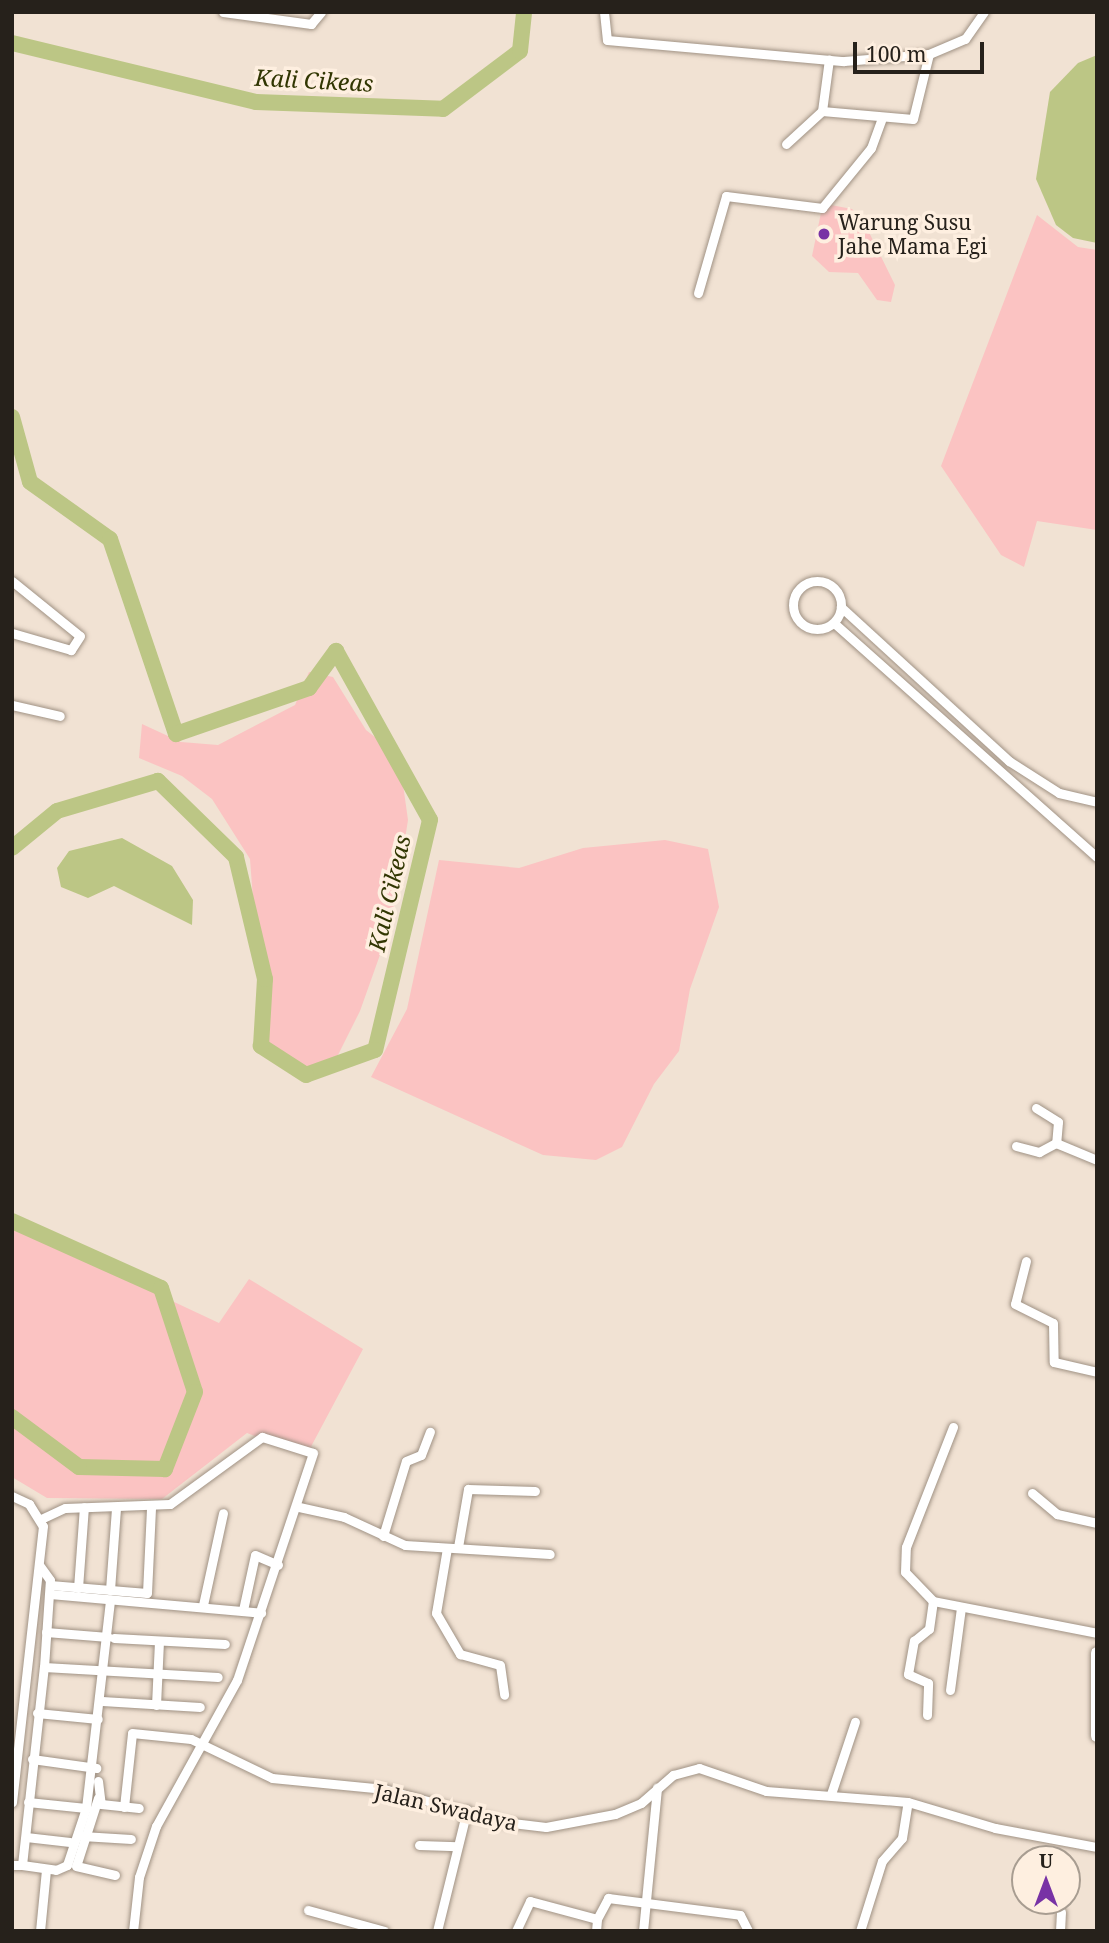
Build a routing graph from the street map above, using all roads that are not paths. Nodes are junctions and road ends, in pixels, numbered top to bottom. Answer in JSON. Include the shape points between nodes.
{"nodes":[{"id":1,"x":223,"y":12,"type":"edge"},
{"id":2,"x":321,"y":12,"type":"edge"},
{"id":3,"x":604,"y":12,"type":"edge"},
{"id":4,"x":984,"y":12,"type":"edge"},
{"id":5,"x":929,"y":54,"type":"junction"},
{"id":6,"x":829,"y":59,"type":"junction"},
{"id":7,"x":822,"y":111,"type":"junction"},
{"id":8,"x":882,"y":118,"type":"junction"},
{"id":9,"x":786,"y":144,"type":"dead end"},
{"id":10,"x":698,"y":293,"type":"dead end"},
{"id":11,"x":12,"y":581,"type":"edge"},
{"id":12,"x":841,"y":607,"type":"junction"},
{"id":13,"x":834,"y":623,"type":"junction"},
{"id":14,"x":12,"y":633,"type":"edge"},
{"id":15,"x":12,"y":705,"type":"edge"},
{"id":16,"x":60,"y":716,"type":"dead end"},
{"id":17,"x":1097,"y":802,"type":"edge"},
{"id":18,"x":1097,"y":857,"type":"edge"},
{"id":19,"x":1036,"y":1108,"type":"dead end"},
{"id":20,"x":1056,"y":1143,"type":"junction"},
{"id":21,"x":1016,"y":1146,"type":"dead end"},
{"id":22,"x":1097,"y":1160,"type":"edge"},
{"id":23,"x":1026,"y":1261,"type":"dead end"},
{"id":24,"x":1097,"y":1372,"type":"edge"},
{"id":25,"x":953,"y":1427,"type":"dead end"},
{"id":26,"x":430,"y":1432,"type":"dead end"},
{"id":27,"x":534,"y":1490,"type":"dead end"},
{"id":28,"x":1032,"y":1493,"type":"dead end"},
{"id":29,"x":12,"y":1496,"type":"edge"},
{"id":30,"x":84,"y":1507,"type":"junction"},
{"id":31,"x":299,"y":1507,"type":"junction"},
{"id":32,"x":116,"y":1508,"type":"junction"},
{"id":33,"x":151,"y":1508,"type":"junction"},
{"id":34,"x":223,"y":1513,"type":"dead end"},
{"id":35,"x":41,"y":1519,"type":"junction"},
{"id":36,"x":1097,"y":1523,"type":"edge"},
{"id":37,"x":383,"y":1536,"type":"junction"},
{"id":38,"x":458,"y":1547,"type":"junction"},
{"id":39,"x":447,"y":1548,"type":"junction"},
{"id":40,"x":550,"y":1554,"type":"dead end"},
{"id":41,"x":278,"y":1565,"type":"junction"},
{"id":42,"x":40,"y":1566,"type":"junction"},
{"id":43,"x":78,"y":1588,"type":"junction"},
{"id":44,"x":50,"y":1590,"type":"junction"},
{"id":45,"x":110,"y":1595,"type":"junction"},
{"id":46,"x":933,"y":1601,"type":"junction"},
{"id":47,"x":203,"y":1605,"type":"junction"},
{"id":48,"x":961,"y":1608,"type":"junction"},
{"id":49,"x":243,"y":1610,"type":"junction"},
{"id":50,"x":261,"y":1613,"type":"junction"},
{"id":51,"x":46,"y":1632,"type":"junction"},
{"id":52,"x":1097,"y":1633,"type":"edge"},
{"id":53,"x":111,"y":1637,"type":"junction"},
{"id":54,"x":159,"y":1641,"type":"junction"},
{"id":55,"x":226,"y":1644,"type":"dead end"},
{"id":56,"x":1097,"y":1653,"type":"edge"},
{"id":57,"x":44,"y":1667,"type":"junction"},
{"id":58,"x":105,"y":1671,"type":"junction"},
{"id":59,"x":158,"y":1674,"type":"junction"},
{"id":60,"x":218,"y":1677,"type":"dead end"},
{"id":61,"x":950,"y":1690,"type":"dead end"},
{"id":62,"x":504,"y":1695,"type":"dead end"},
{"id":63,"x":102,"y":1702,"type":"junction"},
{"id":64,"x":156,"y":1704,"type":"junction"},
{"id":65,"x":200,"y":1707,"type":"dead end"},
{"id":66,"x":37,"y":1713,"type":"junction"},
{"id":67,"x":927,"y":1715,"type":"dead end"},
{"id":68,"x":98,"y":1719,"type":"junction"},
{"id":69,"x":855,"y":1722,"type":"dead end"},
{"id":70,"x":1097,"y":1736,"type":"edge"},
{"id":71,"x":199,"y":1743,"type":"junction"},
{"id":72,"x":16,"y":1755,"type":"edge"},
{"id":73,"x":32,"y":1759,"type":"junction"},
{"id":74,"x":96,"y":1765,"type":"junction"},
{"id":75,"x":657,"y":1788,"type":"junction"},
{"id":76,"x":831,"y":1794,"type":"junction"},
{"id":77,"x":98,"y":1798,"type":"junction"},
{"id":78,"x":12,"y":1802,"type":"edge"},
{"id":79,"x":28,"y":1802,"type":"junction"},
{"id":80,"x":908,"y":1802,"type":"junction"},
{"id":81,"x":124,"y":1807,"type":"junction"},
{"id":82,"x":86,"y":1808,"type":"junction"},
{"id":83,"x":139,"y":1808,"type":"dead end"},
{"id":84,"x":467,"y":1811,"type":"junction"},
{"id":85,"x":82,"y":1836,"type":"junction"},
{"id":86,"x":26,"y":1837,"type":"junction"},
{"id":87,"x":131,"y":1839,"type":"dead end"},
{"id":88,"x":69,"y":1842,"type":"junction"},
{"id":89,"x":419,"y":1845,"type":"dead end"},
{"id":90,"x":457,"y":1846,"type":"junction"},
{"id":91,"x":1097,"y":1847,"type":"edge"},
{"id":92,"x":17,"y":1865,"type":"edge"},
{"id":93,"x":46,"y":1870,"type":"junction"},
{"id":94,"x":115,"y":1875,"type":"dead end"},
{"id":95,"x":646,"y":1900,"type":"junction"},
{"id":96,"x":308,"y":1910,"type":"dead end"},
{"id":97,"x":597,"y":1919,"type":"junction"},
{"id":98,"x":40,"y":1931,"type":"edge"},
{"id":99,"x":133,"y":1931,"type":"edge"},
{"id":100,"x":384,"y":1931,"type":"edge"},
{"id":101,"x":437,"y":1931,"type":"edge"},
{"id":102,"x":516,"y":1931,"type":"edge"},
{"id":103,"x":596,"y":1931,"type":"edge"},
{"id":104,"x":643,"y":1931,"type":"edge"},
{"id":105,"x":748,"y":1931,"type":"edge"},
{"id":106,"x":860,"y":1931,"type":"edge"}],
"edges":[{"from":1,"to":2,"type":"street","via":[[314,24]]},
{"from":3,"to":6,"type":"street","via":[[607,40]]},
{"from":4,"to":5,"type":"street","via":[[965,38]]},
{"from":5,"to":6,"type":"street"},
{"from":5,"to":8,"type":"street","via":[[913,119]]},
{"from":6,"to":7,"type":"street"},
{"from":7,"to":8,"type":"street"},
{"from":7,"to":9,"type":"street"},
{"from":8,"to":10,"type":"street","via":[[865,157],[822,208],[726,195]]},
{"from":11,"to":14,"type":"street","via":[[80,636],[71,650]]},
{"from":12,"to":13,"type":"street"},
{"from":12,"to":13,"type":"street","via":[[825,582],[804,584],[793,597],[800,623],[817,630]]},
{"from":12,"to":17,"type":"street","via":[[1009,761],[1042,785]]},
{"from":13,"to":18,"type":"street"},
{"from":15,"to":16,"type":"street"},
{"from":19,"to":20,"type":"street","via":[[1058,1122]]},
{"from":20,"to":21,"type":"street","via":[[1039,1152]]},
{"from":20,"to":22,"type":"street"},
{"from":23,"to":24,"type":"street","via":[[1015,1304],[1053,1323],[1054,1362]]},
{"from":25,"to":46,"type":"street","via":[[906,1547],[905,1572]]},
{"from":26,"to":37,"type":"street","via":[[421,1455],[406,1461]]},
{"from":27,"to":38,"type":"street","via":[[468,1489]]},
{"from":28,"to":36,"type":"street","via":[[1058,1514]]},
{"from":29,"to":35,"type":"street"},
{"from":30,"to":32,"type":"street"},
{"from":30,"to":35,"type":"street"},
{"from":30,"to":43,"type":"street"},
{"from":31,"to":33,"type":"street","via":[[313,1453],[269,1436],[205,1482]]},
{"from":31,"to":37,"type":"street","via":[[344,1517]]},
{"from":31,"to":41,"type":"street"},
{"from":32,"to":33,"type":"street"},
{"from":32,"to":45,"type":"street"},
{"from":33,"to":45,"type":"street","via":[[147,1593]]},
{"from":34,"to":47,"type":"street"},
{"from":35,"to":42,"type":"street"},
{"from":37,"to":39,"type":"street","via":[[405,1545]]},
{"from":38,"to":39,"type":"street"},
{"from":38,"to":40,"type":"street"},
{"from":39,"to":62,"type":"street","via":[[436,1613],[460,1654],[500,1665]]},
{"from":41,"to":49,"type":"street","via":[[255,1555]]},
{"from":41,"to":50,"type":"street"},
{"from":42,"to":44,"type":"street"},
{"from":42,"to":72,"type":"street"},
{"from":43,"to":44,"type":"street"},
{"from":43,"to":45,"type":"street"},
{"from":44,"to":45,"type":"street"},
{"from":44,"to":51,"type":"street"},
{"from":45,"to":47,"type":"street"},
{"from":45,"to":53,"type":"street"},
{"from":46,"to":48,"type":"street"},
{"from":46,"to":67,"type":"street","via":[[929,1629],[915,1642],[908,1674],[929,1683]]},
{"from":47,"to":49,"type":"street"},
{"from":48,"to":52,"type":"street"},
{"from":48,"to":61,"type":"street"},
{"from":49,"to":50,"type":"street"},
{"from":50,"to":71,"type":"street","via":[[237,1680]]},
{"from":51,"to":53,"type":"street"},
{"from":51,"to":57,"type":"street"},
{"from":53,"to":54,"type":"street"},
{"from":53,"to":58,"type":"street"},
{"from":54,"to":55,"type":"street"},
{"from":54,"to":59,"type":"street"},
{"from":56,"to":70,"type":"main road"},
{"from":57,"to":58,"type":"street"},
{"from":57,"to":66,"type":"street"},
{"from":58,"to":59,"type":"street"},
{"from":58,"to":63,"type":"street"},
{"from":59,"to":60,"type":"street"},
{"from":59,"to":64,"type":"street"},
{"from":63,"to":64,"type":"street"},
{"from":63,"to":68,"type":"street"},
{"from":64,"to":65,"type":"street"},
{"from":66,"to":68,"type":"street"},
{"from":66,"to":73,"type":"street"},
{"from":68,"to":74,"type":"street"},
{"from":69,"to":76,"type":"street"},
{"from":71,"to":81,"type":"street","name":"Jalan Swadaya","via":[[130,1735]]},
{"from":71,"to":84,"type":"street","name":"Jalan Swadaya","via":[[272,1778],[384,1789]]},
{"from":71,"to":99,"type":"street","via":[[156,1826],[139,1877]]},
{"from":72,"to":78,"type":"street"},
{"from":73,"to":74,"type":"street"},
{"from":73,"to":79,"type":"street"},
{"from":74,"to":77,"type":"street"},
{"from":74,"to":82,"type":"street"},
{"from":75,"to":76,"type":"street","name":"Jalan Swadaya","via":[[673,1775],[699,1768],[766,1791]]},
{"from":75,"to":84,"type":"street","name":"Jalan Swadaya","via":[[615,1814],[547,1827]]},
{"from":75,"to":95,"type":"street","via":[[655,1862]]},
{"from":76,"to":80,"type":"street","name":"Jalan Swadaya"},
{"from":77,"to":81,"type":"street","via":[[105,1806]]},
{"from":77,"to":85,"type":"street"},
{"from":79,"to":82,"type":"street"},
{"from":79,"to":86,"type":"street"},
{"from":80,"to":91,"type":"street","name":"Jalan Swadaya","via":[[995,1828]]},
{"from":80,"to":106,"type":"street","via":[[902,1838],[881,1861]]},
{"from":81,"to":83,"type":"street"},
{"from":82,"to":88,"type":"street"},
{"from":84,"to":90,"type":"street"},
{"from":85,"to":87,"type":"street"},
{"from":85,"to":94,"type":"street","via":[[78,1870]]},
{"from":86,"to":88,"type":"street"},
{"from":86,"to":92,"type":"street"},
{"from":88,"to":93,"type":"street","via":[[67,1865]]},
{"from":89,"to":90,"type":"street"},
{"from":90,"to":101,"type":"street"},
{"from":92,"to":93,"type":"street"},
{"from":93,"to":98,"type":"street"},
{"from":95,"to":97,"type":"street","via":[[608,1898]]},
{"from":95,"to":104,"type":"street"},
{"from":95,"to":105,"type":"street","via":[[740,1915]]},
{"from":96,"to":100,"type":"street"},
{"from":97,"to":102,"type":"street","via":[[530,1901]]},
{"from":97,"to":103,"type":"street"}]}
